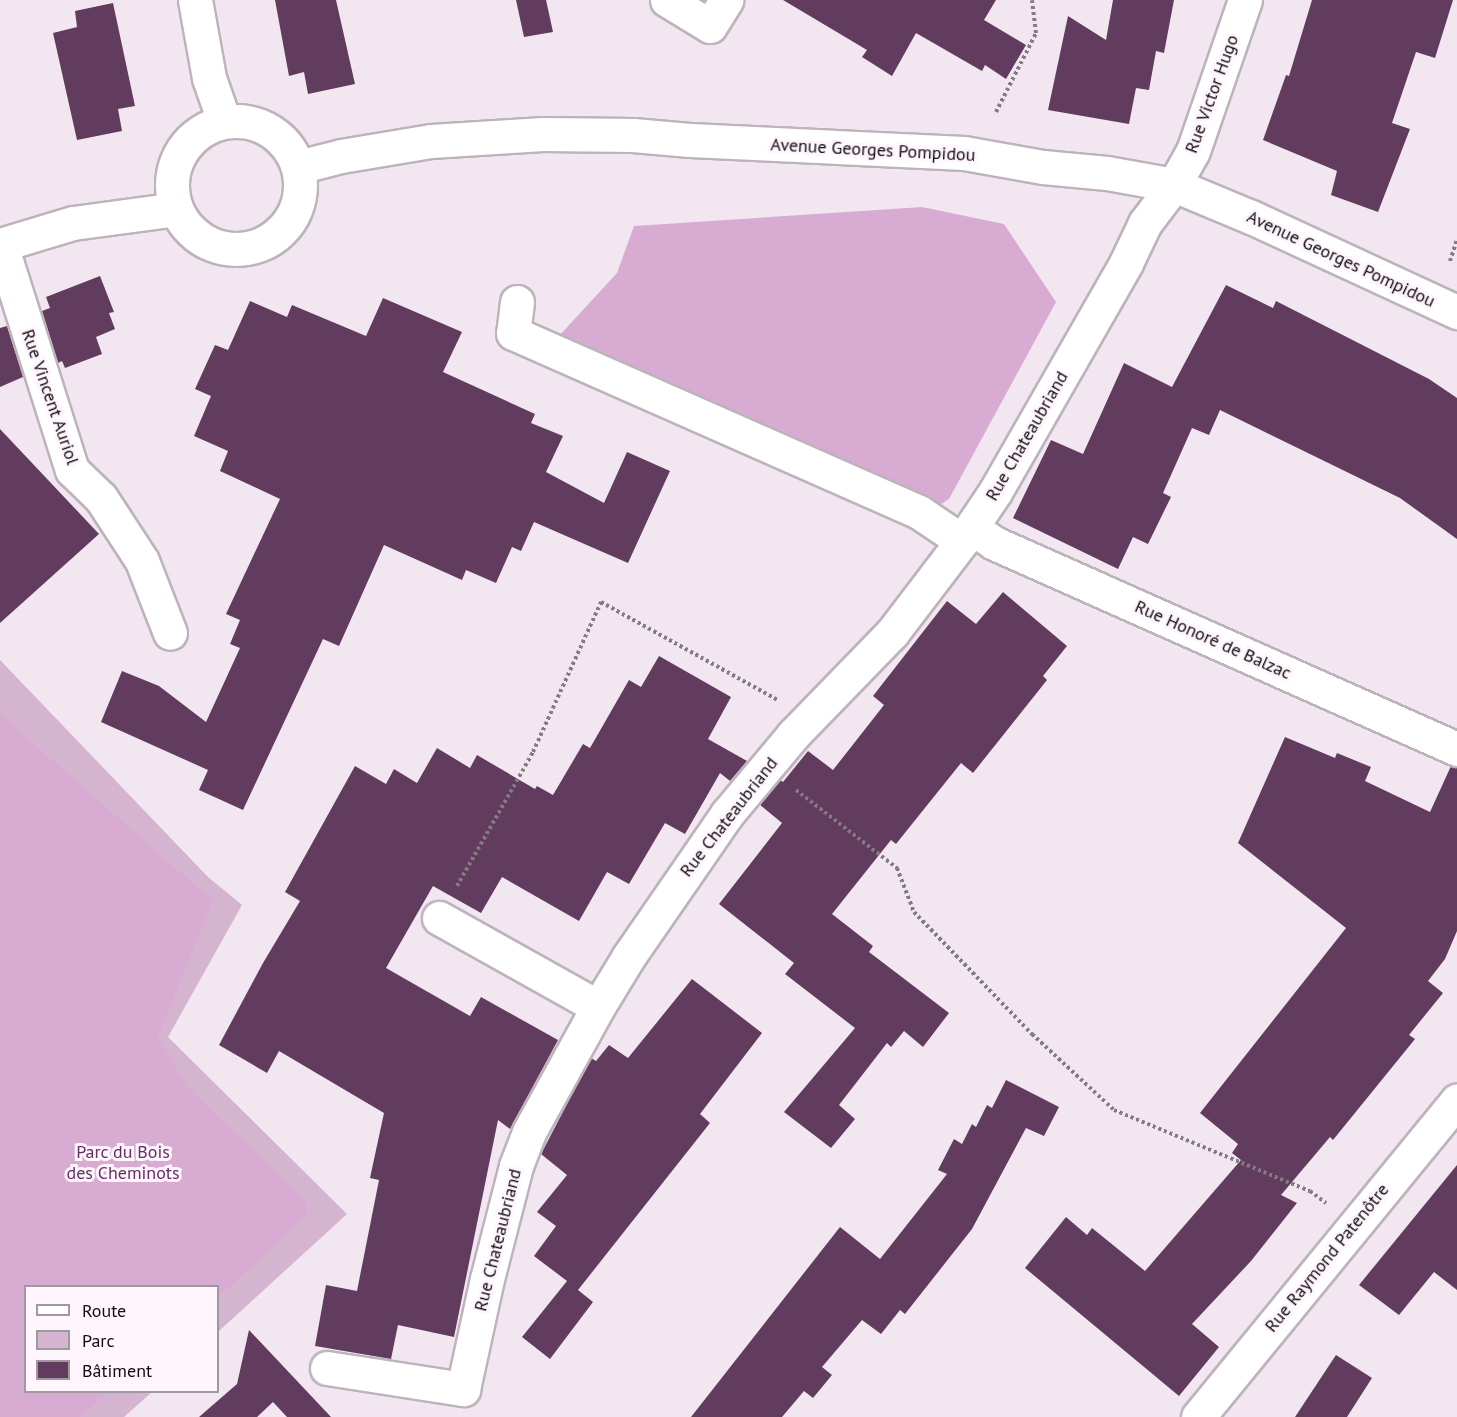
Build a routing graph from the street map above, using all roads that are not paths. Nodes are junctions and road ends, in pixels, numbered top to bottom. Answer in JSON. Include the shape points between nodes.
{"nodes":[{"id":1,"x":195,"y":0,"type":"edge"},
{"id":2,"x":667,"y":0,"type":"edge"},
{"id":3,"x":726,"y":0,"type":"edge"},
{"id":4,"x":1245,"y":0,"type":"edge"},
{"id":5,"x":224,"y":121,"type":"junction"},
{"id":6,"x":298,"y":167,"type":"junction"},
{"id":7,"x":1174,"y":185,"type":"junction"},
{"id":8,"x":176,"y":209,"type":"junction"},
{"id":9,"x":0,"y":245,"type":"edge"},
{"id":10,"x":517,"y":302,"type":"dead end"},
{"id":11,"x":1457,"y":312,"type":"edge"},
{"id":12,"x":967,"y":535,"type":"junction"},
{"id":13,"x":170,"y":633,"type":"dead end"},
{"id":14,"x":1457,"y":748,"type":"edge"},
{"id":15,"x":439,"y":918,"type":"road end"},
{"id":16,"x":598,"y":1007,"type":"junction"},
{"id":17,"x":1457,"y":1100,"type":"edge"},
{"id":18,"x":327,"y":1368,"type":"dead end"},
{"id":19,"x":1198,"y":1417,"type":"edge"}],
"edges":[{"from":1,"to":5,"type":"street","via":[[209,78]]},
{"from":2,"to":3,"type":"street","via":[[710,26]]},
{"from":4,"to":7,"type":"street","name":"Rue Victor Hugo","via":[[1193,151]]},
{"from":5,"to":6,"type":"street","via":[[243,121],[277,135]]},
{"from":5,"to":8,"type":"street","via":[[188,141],[177,159],[172,175]]},
{"from":6,"to":7,"type":"street","name":"Avenue Georges Pompidou","via":[[431,141],[543,134],[633,135],[964,153]]},
{"from":6,"to":8,"type":"street","via":[[298,202],[280,232],[265,243],[247,249],[210,244],[194,234]]},
{"from":7,"to":11,"type":"street","name":"Avenue Georges Pompidou"},
{"from":7,"to":12,"type":"street","name":"Rue Chateaubriand","via":[[1145,223],[1120,273]]},
{"from":8,"to":9,"type":"street","via":[[73,223]]},
{"from":9,"to":13,"type":"street","name":"Rue Vincent Auriol","via":[[72,470],[101,498],[142,561]]},
{"from":10,"to":12,"type":"street","name":"Rue Honoré de Balzac","via":[[513,333]]},
{"from":12,"to":14,"type":"street","name":"Rue Honoré de Balzac","via":[[994,543]]},
{"from":12,"to":16,"type":"street","name":"Rue Chateaubriand","via":[[892,633],[766,767],[692,862]]},
{"from":15,"to":16,"type":"street"},
{"from":16,"to":18,"type":"street","name":"Rue Chateaubriand","via":[[529,1132],[516,1166],[463,1389]]},
{"from":17,"to":19,"type":"street","name":"Rue Raymond Patenôtre"}]}
